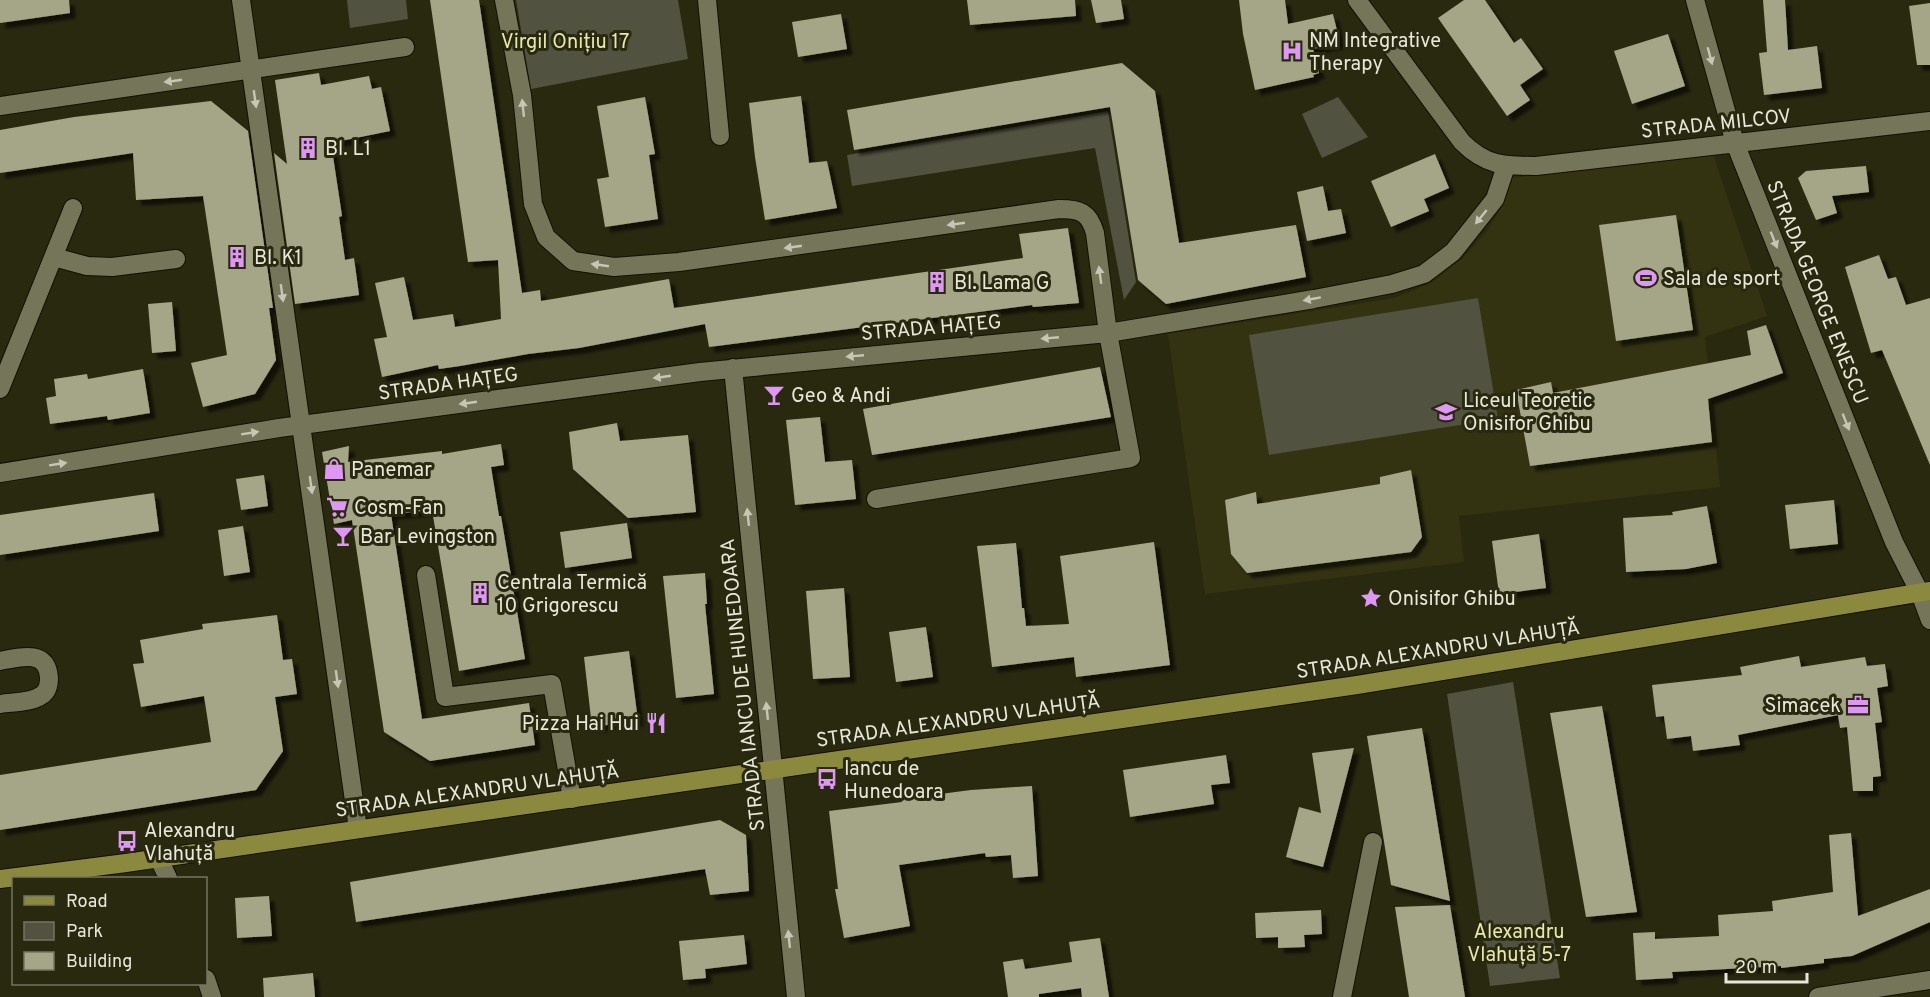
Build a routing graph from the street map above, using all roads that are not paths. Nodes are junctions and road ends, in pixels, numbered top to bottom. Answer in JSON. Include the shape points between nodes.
{"nodes":[{"id":1,"x":241,"y":0,"type":"edge"},
{"id":2,"x":504,"y":0,"type":"edge"},
{"id":3,"x":706,"y":0,"type":"edge"},
{"id":4,"x":1357,"y":0,"type":"edge"},
{"id":5,"x":1695,"y":0,"type":"edge"},
{"id":6,"x":405,"y":47,"type":"dead end"},
{"id":7,"x":251,"y":69,"type":"junction"},
{"id":8,"x":0,"y":106,"type":"edge"},
{"id":9,"x":1930,"y":121,"type":"edge"},
{"id":10,"x":720,"y":136,"type":"dead end"},
{"id":11,"x":1735,"y":143,"type":"junction"},
{"id":12,"x":1506,"y":166,"type":"junction"},
{"id":13,"x":73,"y":208,"type":"dead end"},
{"id":14,"x":54,"y":257,"type":"junction"},
{"id":15,"x":176,"y":259,"type":"dead end"},
{"id":16,"x":1108,"y":333,"type":"junction"},
{"id":17,"x":733,"y":368,"type":"junction"},
{"id":18,"x":0,"y":389,"type":"edge"},
{"id":19,"x":302,"y":425,"type":"junction"},
{"id":20,"x":0,"y":473,"type":"edge"},
{"id":21,"x":876,"y":499,"type":"dead end"},
{"id":22,"x":426,"y":575,"type":"dead end"},
{"id":23,"x":1925,"y":592,"type":"edge"},
{"id":24,"x":1930,"y":620,"type":"edge"},
{"id":25,"x":0,"y":660,"type":"edge"},
{"id":26,"x":0,"y":704,"type":"edge"},
{"id":27,"x":773,"y":770,"type":"junction"},
{"id":28,"x":572,"y":799,"type":"junction"},
{"id":29,"x":358,"y":830,"type":"junction"},
{"id":30,"x":1373,"y":842,"type":"dead end"},
{"id":31,"x":159,"y":859,"type":"junction"},
{"id":32,"x":16,"y":877,"type":"edge"},
{"id":33,"x":167,"y":877,"type":"edge"},
{"id":34,"x":1930,"y":980,"type":"edge"},
{"id":35,"x":207,"y":982,"type":"edge"},
{"id":36,"x":212,"y":997,"type":"edge"},
{"id":37,"x":796,"y":997,"type":"edge"},
{"id":38,"x":1342,"y":997,"type":"edge"},
{"id":39,"x":1818,"y":997,"type":"edge"}],
"edges":[{"from":1,"to":7,"type":"street"},
{"from":16,"to":2,"type":"street","one_way":true,"via":[[1095,232],[1091,220],[1073,209],[679,262],[614,267],[573,261],[546,237],[533,204],[522,95]]},
{"from":3,"to":10,"type":"street"},
{"from":4,"to":12,"type":"street","via":[[1462,142],[1485,160]]},
{"from":5,"to":11,"type":"street","name":"STRADA GEORGE ENESCU","one_way":true},
{"from":6,"to":7,"type":"street"},
{"from":7,"to":8,"type":"street","one_way":true},
{"from":7,"to":19,"type":"street","one_way":true},
{"from":9,"to":11,"type":"street","name":"STRADA MILCOV"},
{"from":11,"to":12,"type":"street","name":"STRADA MILCOV"},
{"from":11,"to":23,"type":"street","name":"STRADA GEORGE ENESCU","one_way":true,"via":[[1894,542]]},
{"from":12,"to":16,"type":"street","name":"STRADA HAȚEG","one_way":true,"via":[[1495,199],[1453,252],[1424,274],[1314,299]]},
{"from":13,"to":14,"type":"street"},
{"from":14,"to":15,"type":"street","via":[[87,266],[112,267]]},
{"from":14,"to":18,"type":"street"},
{"from":16,"to":17,"type":"street","name":"STRADA HAȚEG","one_way":true},
{"from":16,"to":21,"type":"street","via":[[1131,458]]},
{"from":17,"to":19,"type":"street","name":"STRADA HAȚEG","one_way":true},
{"from":27,"to":17,"type":"street","name":"STRADA IANCU DE HUNEDOARA","one_way":true},
{"from":20,"to":19,"type":"street","name":"STRADA HAȚEG","one_way":true},
{"from":19,"to":29,"type":"street","one_way":true},
{"from":22,"to":28,"type":"street","via":[[445,697],[552,684]]},
{"from":23,"to":24,"type":"street","name":"STRADA GEORGE ENESCU"},
{"from":23,"to":27,"type":"main road","name":"STRADA ALEXANDRU VLAHUȚĂ","via":[[1418,676]]},
{"from":25,"to":26,"type":"street","via":[[39,658],[47,668],[49,681],[41,697]]},
{"from":27,"to":28,"type":"main road","name":"STRADA ALEXANDRU VLAHUȚĂ"},
{"from":37,"to":27,"type":"street","name":"STRADA IANCU DE HUNEDOARA","one_way":true},
{"from":28,"to":29,"type":"main road","name":"STRADA ALEXANDRU VLAHUȚĂ"},
{"from":29,"to":31,"type":"main road","name":"STRADA ALEXANDRU VLAHUȚĂ"},
{"from":30,"to":38,"type":"street"},
{"from":31,"to":32,"type":"main road","name":"STRADA ALEXANDRU VLAHUȚĂ"},
{"from":31,"to":33,"type":"street"},
{"from":34,"to":39,"type":"street"},
{"from":35,"to":36,"type":"street"}]}
